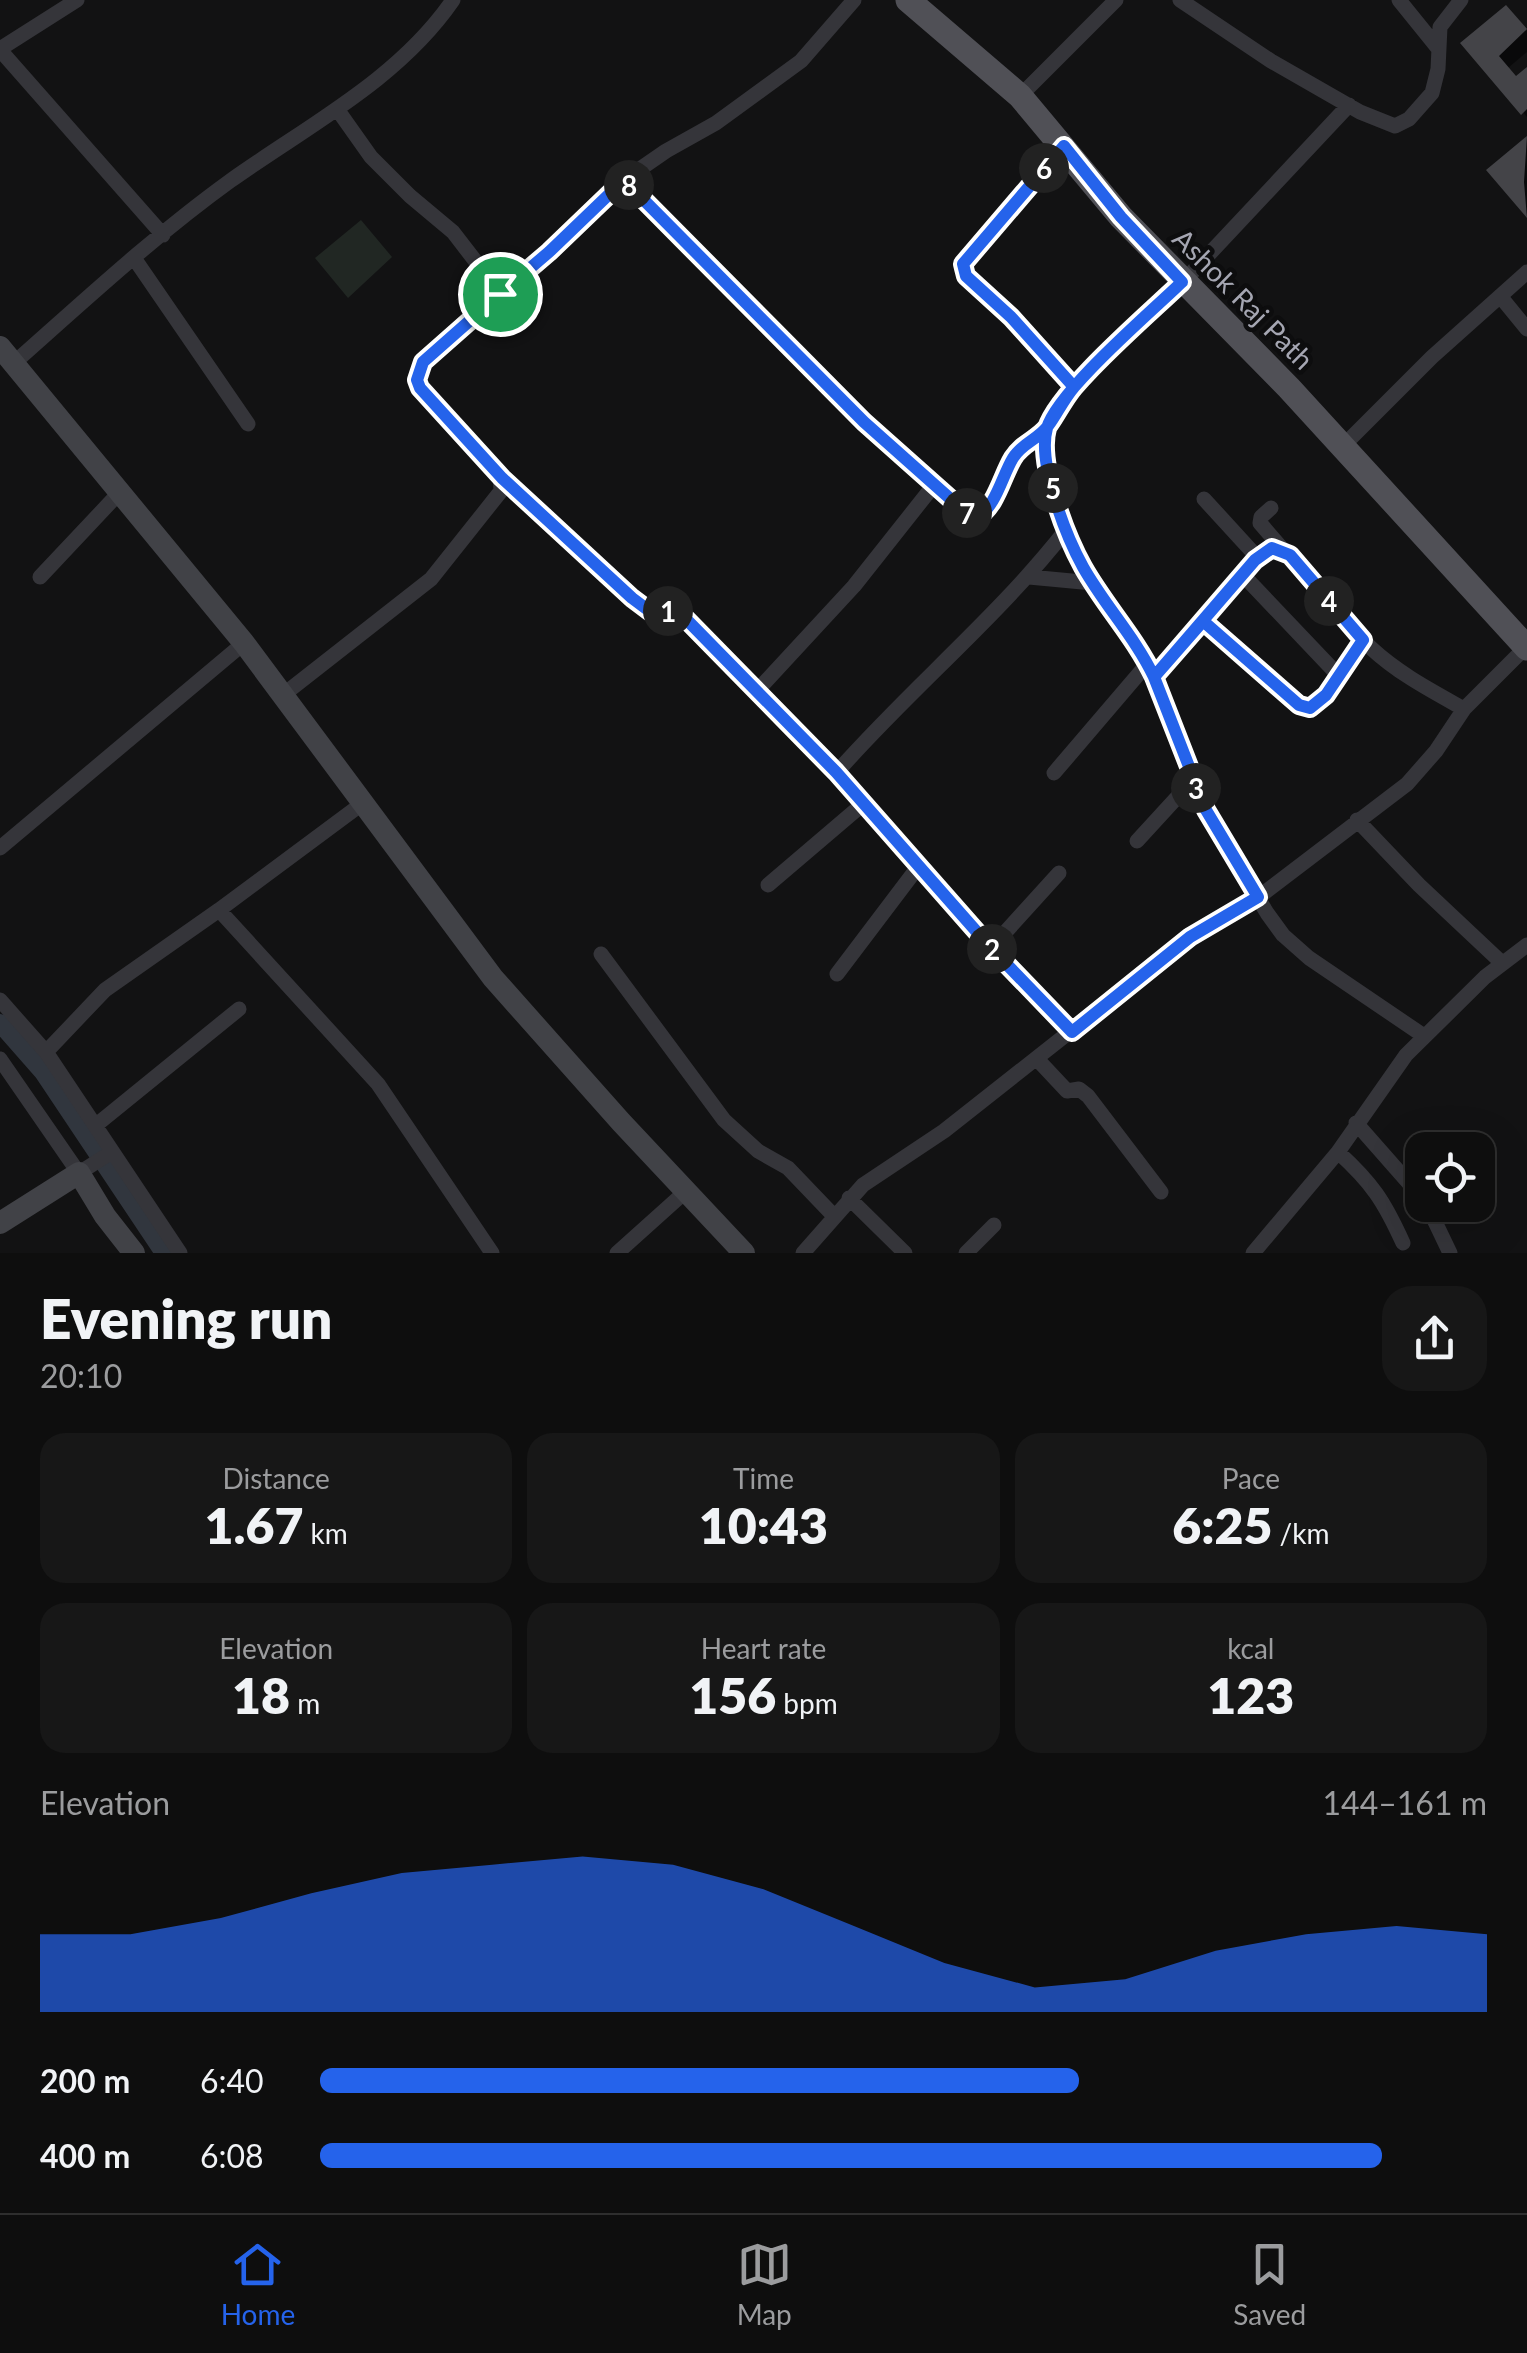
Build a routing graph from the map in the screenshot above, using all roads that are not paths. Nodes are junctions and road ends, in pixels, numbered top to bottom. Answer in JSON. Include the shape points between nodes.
{"nodes":[{"id":1,"x":77,"y":0,"type":"edge"},
{"id":2,"x":454,"y":0,"type":"edge"},
{"id":3,"x":854,"y":0,"type":"edge"},
{"id":4,"x":908,"y":0,"type":"edge"},
{"id":5,"x":1116,"y":0,"type":"edge"},
{"id":6,"x":1180,"y":0,"type":"edge"},
{"id":7,"x":1398,"y":0,"type":"edge"},
{"id":8,"x":1461,"y":0,"type":"edge"},
{"id":9,"x":1438,"y":47,"type":"junction"},
{"id":10,"x":0,"y":49,"type":"edge"},
{"id":11,"x":1020,"y":96,"type":"junction"},
{"id":12,"x":1349,"y":105,"type":"junction"},
{"id":13,"x":336,"y":109,"type":"junction"},
{"id":14,"x":1064,"y":146,"type":"junction"},
{"id":15,"x":624,"y":180,"type":"junction"},
{"id":16,"x":163,"y":235,"type":"junction"},
{"id":17,"x":134,"y":258,"type":"junction"},
{"id":18,"x":1527,"y":272,"type":"edge"},
{"id":19,"x":1182,"y":282,"type":"junction"},
{"id":20,"x":500,"y":294,"type":"junction"},
{"id":21,"x":1500,"y":296,"type":"junction"},
{"id":22,"x":1527,"y":328,"type":"edge"},
{"id":23,"x":7,"y":355,"type":"edge"},
{"id":24,"x":1074,"y":387,"type":"junction"},
{"id":25,"x":248,"y":424,"type":"dead end"},
{"id":26,"x":1047,"y":428,"type":"junction"},
{"id":27,"x":1342,"y":447,"type":"junction"},
{"id":28,"x":502,"y":478,"type":"junction"},
{"id":29,"x":934,"y":486,"type":"junction"},
{"id":30,"x":120,"y":492,"type":"junction"},
{"id":31,"x":1204,"y":499,"type":"dead end"},
{"id":32,"x":1271,"y":508,"type":"dead end"},
{"id":33,"x":1066,"y":530,"type":"junction"},
{"id":34,"x":1286,"y":552,"type":"junction"},
{"id":35,"x":1258,"y":558,"type":"junction"},
{"id":36,"x":1242,"y":575,"type":"junction"},
{"id":37,"x":40,"y":577,"type":"dead end"},
{"id":38,"x":1029,"y":577,"type":"junction"},
{"id":39,"x":1094,"y":582,"type":"junction"},
{"id":40,"x":1203,"y":621,"type":"junction"},
{"id":41,"x":1363,"y":640,"type":"junction"},
{"id":42,"x":244,"y":643,"type":"junction"},
{"id":43,"x":1526,"y":648,"type":"edge"},
{"id":44,"x":1151,"y":670,"type":"junction"},
{"id":45,"x":1339,"y":676,"type":"junction"},
{"id":46,"x":758,"y":692,"type":"junction"},
{"id":47,"x":283,"y":696,"type":"junction"},
{"id":48,"x":1464,"y":709,"type":"junction"},
{"id":49,"x":836,"y":772,"type":"junction"},
{"id":50,"x":1054,"y":773,"type":"dead end"},
{"id":51,"x":1192,"y":781,"type":"junction"},
{"id":52,"x":362,"y":803,"type":"junction"},
{"id":53,"x":863,"y":804,"type":"junction"},
{"id":54,"x":1357,"y":820,"type":"junction"},
{"id":55,"x":1137,"y":841,"type":"dead end"},
{"id":56,"x":0,"y":848,"type":"edge"},
{"id":57,"x":918,"y":867,"type":"junction"},
{"id":58,"x":1059,"y":873,"type":"dead end"},
{"id":59,"x":768,"y":885,"type":"dead end"},
{"id":60,"x":1258,"y":897,"type":"junction"},
{"id":61,"x":219,"y":910,"type":"junction"},
{"id":62,"x":1527,"y":945,"type":"edge"},
{"id":63,"x":991,"y":948,"type":"junction"},
{"id":64,"x":601,"y":954,"type":"dead end"},
{"id":65,"x":1502,"y":963,"type":"junction"},
{"id":66,"x":837,"y":974,"type":"dead end"},
{"id":67,"x":0,"y":1000,"type":"edge"},
{"id":68,"x":238,"y":1008,"type":"dead end"},
{"id":69,"x":1072,"y":1032,"type":"junction"},
{"id":70,"x":1424,"y":1036,"type":"junction"},
{"id":71,"x":46,"y":1052,"type":"junction"},
{"id":72,"x":0,"y":1059,"type":"edge"},
{"id":73,"x":1037,"y":1059,"type":"junction"},
{"id":74,"x":1356,"y":1123,"type":"junction"},
{"id":75,"x":95,"y":1126,"type":"junction"},
{"id":76,"x":1338,"y":1152,"type":"junction"},
{"id":77,"x":107,"y":1155,"type":"junction"},
{"id":78,"x":81,"y":1172,"type":"junction"},
{"id":79,"x":1405,"y":1179,"type":"edge"},
{"id":80,"x":685,"y":1192,"type":"junction"},
{"id":81,"x":1161,"y":1192,"type":"dead end"},
{"id":82,"x":849,"y":1198,"type":"junction"},
{"id":83,"x":833,"y":1215,"type":"junction"},
{"id":84,"x":1435,"y":1222,"type":"edge"},
{"id":85,"x":0,"y":1223,"type":"edge"},
{"id":86,"x":994,"y":1225,"type":"dead end"},
{"id":87,"x":1403,"y":1244,"type":"dead end"},
{"id":88,"x":134,"y":1253,"type":"edge"},
{"id":89,"x":180,"y":1253,"type":"edge"},
{"id":90,"x":492,"y":1253,"type":"edge"},
{"id":91,"x":616,"y":1253,"type":"edge"},
{"id":92,"x":744,"y":1253,"type":"edge"},
{"id":93,"x":802,"y":1253,"type":"edge"},
{"id":94,"x":905,"y":1253,"type":"edge"},
{"id":95,"x":966,"y":1253,"type":"edge"},
{"id":96,"x":1253,"y":1253,"type":"edge"},
{"id":97,"x":1450,"y":1253,"type":"edge"}],
"edges":[{"from":1,"to":10,"type":"street"},
{"from":2,"to":13,"type":"street","via":[[406,55]]},
{"from":3,"to":15,"type":"street","via":[[784,76]]},
{"from":4,"to":11,"type":"main road","name":"Ashok Raj Path"},
{"from":5,"to":11,"type":"street"},
{"from":6,"to":12,"type":"street","via":[[1237,42]]},
{"from":7,"to":9,"type":"street"},
{"from":8,"to":9,"type":"street","via":[[1440,27]]},
{"from":9,"to":12,"type":"street","via":[[1436,84],[1402,124],[1384,123]]},
{"from":10,"to":16,"type":"street"},
{"from":11,"to":14,"type":"main road","name":"Ashok Raj Path"},
{"from":12,"to":19,"type":"street"},
{"from":13,"to":16,"type":"street"},
{"from":13,"to":20,"type":"street","via":[[371,158],[464,243]]},
{"from":14,"to":19,"type":"main road","name":"Ashok Raj Path"},
{"from":14,"to":24,"type":"street","via":[[967,256],[962,270]]},
{"from":15,"to":20,"type":"street"},
{"from":15,"to":29,"type":"street"},
{"from":16,"to":17,"type":"street"},
{"from":17,"to":23,"type":"street"},
{"from":17,"to":25,"type":"street"},
{"from":18,"to":21,"type":"street"},
{"from":19,"to":24,"type":"street"},
{"from":19,"to":27,"type":"main road","name":"Ashok Raj Path"},
{"from":20,"to":28,"type":"street","via":[[423,362],[417,380]]},
{"from":21,"to":22,"type":"street"},
{"from":21,"to":27,"type":"street"},
{"from":23,"to":30,"type":"main road"},
{"from":24,"to":26,"type":"street"},
{"from":26,"to":29,"type":"street","via":[[1022,445],[983,514],[971,516]]},
{"from":26,"to":33,"type":"street","via":[[1046,464]]},
{"from":27,"to":43,"type":"main road","name":"Ashok Raj Path"},
{"from":28,"to":46,"type":"street","via":[[646,609],[679,613]]},
{"from":28,"to":47,"type":"street","via":[[495,500],[430,579]]},
{"from":29,"to":46,"type":"street"},
{"from":30,"to":37,"type":"street"},
{"from":30,"to":42,"type":"main road"},
{"from":31,"to":35,"type":"street"},
{"from":32,"to":34,"type":"street","via":[[1260,523]]},
{"from":33,"to":38,"type":"street"},
{"from":33,"to":39,"type":"street"},
{"from":34,"to":35,"type":"street","via":[[1272,548]]},
{"from":34,"to":41,"type":"street"},
{"from":35,"to":36,"type":"street"},
{"from":36,"to":40,"type":"street"},
{"from":36,"to":45,"type":"street"},
{"from":38,"to":39,"type":"street"},
{"from":38,"to":49,"type":"street"},
{"from":39,"to":44,"type":"street"},
{"from":40,"to":44,"type":"street"},
{"from":40,"to":45,"type":"street","via":[[1299,705],[1317,704]]},
{"from":41,"to":45,"type":"street"},
{"from":41,"to":48,"type":"street","via":[[1406,676]]},
{"from":42,"to":47,"type":"main road"},
{"from":42,"to":56,"type":"street"},
{"from":43,"to":48,"type":"street"},
{"from":44,"to":50,"type":"street"},
{"from":44,"to":51,"type":"street"},
{"from":46,"to":49,"type":"street"},
{"from":47,"to":52,"type":"main road"},
{"from":48,"to":54,"type":"street","via":[[1407,784]]},
{"from":49,"to":53,"type":"street"},
{"from":51,"to":55,"type":"street"},
{"from":51,"to":60,"type":"street"},
{"from":52,"to":61,"type":"street"},
{"from":52,"to":80,"type":"main road","via":[[493,978]]},
{"from":53,"to":57,"type":"street"},
{"from":53,"to":59,"type":"street"},
{"from":54,"to":60,"type":"street"},
{"from":54,"to":65,"type":"street"},
{"from":57,"to":63,"type":"street"},
{"from":57,"to":66,"type":"street"},
{"from":58,"to":63,"type":"street"},
{"from":60,"to":69,"type":"street","via":[[1190,937]]},
{"from":60,"to":70,"type":"street","via":[[1293,946]]},
{"from":61,"to":71,"type":"street","via":[[106,990]]},
{"from":61,"to":90,"type":"street","via":[[378,1084]]},
{"from":62,"to":65,"type":"street"},
{"from":63,"to":69,"type":"street"},
{"from":64,"to":83,"type":"street","via":[[724,1120],[758,1152],[788,1168]]},
{"from":65,"to":70,"type":"street"},
{"from":67,"to":71,"type":"street"},
{"from":68,"to":75,"type":"street"},
{"from":69,"to":73,"type":"street"},
{"from":70,"to":74,"type":"street"},
{"from":71,"to":75,"type":"street"},
{"from":72,"to":78,"type":"street"},
{"from":73,"to":81,"type":"street","via":[[1067,1091],[1088,1096]]},
{"from":73,"to":82,"type":"street"},
{"from":74,"to":76,"type":"street"},
{"from":74,"to":79,"type":"street"},
{"from":75,"to":77,"type":"street"},
{"from":76,"to":87,"type":"street","via":[[1384,1200]]},
{"from":76,"to":96,"type":"street"},
{"from":77,"to":78,"type":"street"},
{"from":77,"to":89,"type":"street"},
{"from":78,"to":85,"type":"main road"},
{"from":78,"to":88,"type":"main road"},
{"from":80,"to":91,"type":"street"},
{"from":80,"to":92,"type":"main road"},
{"from":82,"to":83,"type":"street"},
{"from":82,"to":94,"type":"street"},
{"from":83,"to":93,"type":"street"},
{"from":84,"to":97,"type":"street"},
{"from":86,"to":95,"type":"street"}]}
